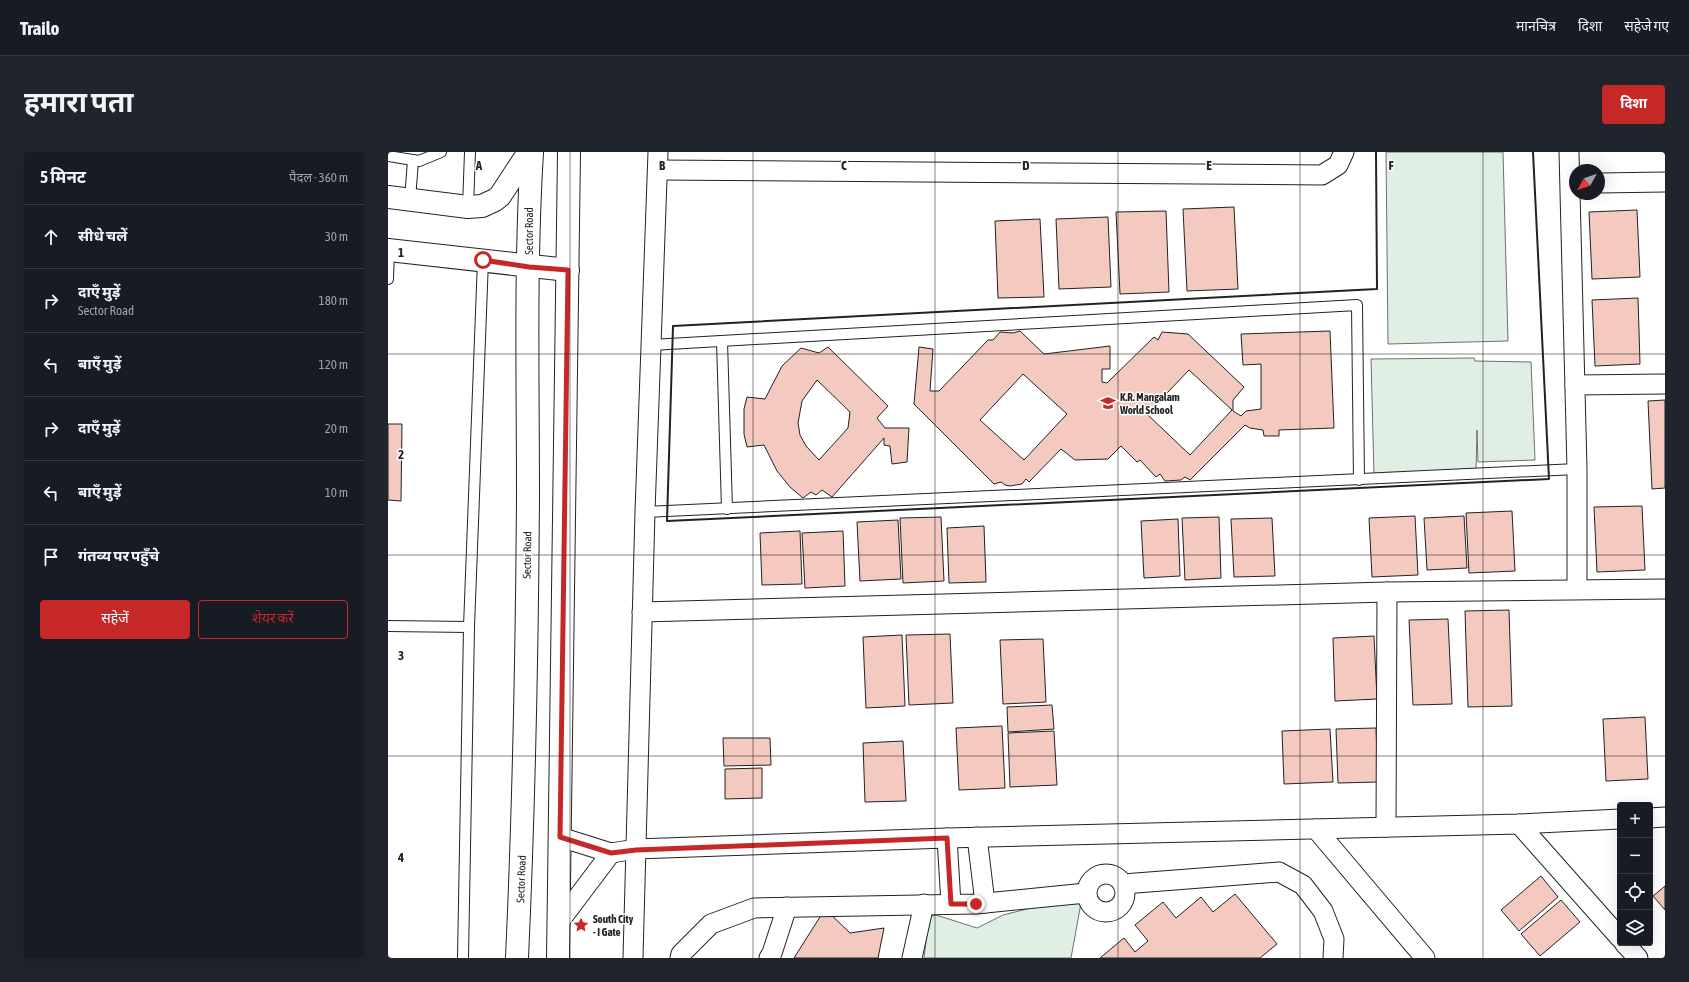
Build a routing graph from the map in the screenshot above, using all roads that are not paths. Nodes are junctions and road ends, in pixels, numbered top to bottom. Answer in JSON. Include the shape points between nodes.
{"nodes":[{"id":1,"x":441,"y":152,"type":"edge"},
{"id":2,"x":470,"y":152,"type":"edge"},
{"id":3,"x":529,"y":152,"type":"edge"},
{"id":4,"x":532,"y":152,"type":"edge"},
{"id":5,"x":569,"y":152,"type":"edge"},
{"id":6,"x":1344,"y":152,"type":"edge"},
{"id":7,"x":1569,"y":152,"type":"edge"},
{"id":8,"x":388,"y":156,"type":"edge"},
{"id":9,"x":413,"y":160,"type":"junction"},
{"id":10,"x":658,"y":161,"type":"edge"},
{"id":11,"x":1570,"y":164,"type":"edge"},
{"id":12,"x":1665,"y":182,"type":"edge"},
{"id":13,"x":1605,"y":183,"type":"edge"},
{"id":14,"x":388,"y":197,"type":"edge"},
{"id":15,"x":410,"y":200,"type":"junction"},
{"id":16,"x":1572,"y":200,"type":"edge"},
{"id":17,"x":468,"y":207,"type":"junction"},
{"id":18,"x":388,"y":250,"type":"edge"},
{"id":19,"x":483,"y":260,"type":"junction"},
{"id":20,"x":529,"y":267,"type":"junction"},
{"id":21,"x":568,"y":270,"type":"junction"},
{"id":22,"x":388,"y":279,"type":"edge"},
{"id":23,"x":722,"y":341,"type":"junction"},
{"id":24,"x":651,"y":345,"type":"junction"},
{"id":25,"x":1665,"y":384,"type":"edge"},
{"id":26,"x":1576,"y":385,"type":"junction"},
{"id":27,"x":1577,"y":469,"type":"junction"},
{"id":28,"x":1359,"y":480,"type":"junction"},
{"id":29,"x":727,"y":509,"type":"junction"},
{"id":30,"x":645,"y":512,"type":"junction"},
{"id":31,"x":1578,"y":589,"type":"junction"},
{"id":32,"x":1665,"y":589,"type":"edge"},
{"id":33,"x":1387,"y":592,"type":"junction"},
{"id":34,"x":642,"y":612,"type":"junction"},
{"id":35,"x":388,"y":626,"type":"edge"},
{"id":36,"x":469,"y":627,"type":"junction"},
{"id":37,"x":1665,"y":817,"type":"edge"},
{"id":38,"x":1653,"y":818,"type":"edge"},
{"id":39,"x":1617,"y":819,"type":"edge"},
{"id":40,"x":1519,"y":824,"type":"junction"},
{"id":41,"x":1386,"y":828,"type":"junction"},
{"id":42,"x":1316,"y":829,"type":"junction"},
{"id":43,"x":560,"y":837,"type":"junction"},
{"id":44,"x":947,"y":838,"type":"junction"},
{"id":45,"x":977,"y":838,"type":"junction"},
{"id":46,"x":636,"y":850,"type":"junction"},
{"id":47,"x":611,"y":853,"type":"junction"},
{"id":48,"x":1123,"y":884,"type":"junction"},
{"id":49,"x":1086,"y":893,"type":"junction"},
{"id":50,"x":985,"y":903,"type":"junction"},
{"id":51,"x":924,"y":904,"type":"junction"},
{"id":52,"x":951,"y":904,"type":"junction"},
{"id":53,"x":787,"y":907,"type":"junction"},
{"id":54,"x":559,"y":922,"type":"junction"},
{"id":55,"x":1617,"y":935,"type":"edge"},
{"id":56,"x":1627,"y":946,"type":"edge"},
{"id":57,"x":463,"y":958,"type":"edge"},
{"id":58,"x":517,"y":958,"type":"edge"},
{"id":59,"x":558,"y":958,"type":"edge"},
{"id":60,"x":633,"y":958,"type":"edge"},
{"id":61,"x":680,"y":958,"type":"edge"},
{"id":62,"x":769,"y":958,"type":"edge"},
{"id":63,"x":912,"y":958,"type":"edge"},
{"id":64,"x":1333,"y":958,"type":"edge"},
{"id":65,"x":1425,"y":958,"type":"edge"},
{"id":66,"x":1638,"y":958,"type":"edge"}],
"edges":[{"from":1,"to":9,"type":"lane","via":[[419,161]]},
{"from":2,"to":17,"type":"lane"},
{"from":3,"to":17,"type":"main road","via":[[500,196],[482,206]]},
{"from":4,"to":20,"type":"main road","name":"Sector Road","via":[[528,215]]},
{"from":5,"to":21,"type":"main road"},
{"from":6,"to":10,"type":"street","via":[[1338,165],[1322,175]]},
{"from":7,"to":11,"type":"street"},
{"from":8,"to":9,"type":"lane"},
{"from":9,"to":15,"type":"lane"},
{"from":10,"to":24,"type":"street"},
{"from":12,"to":13,"type":"street"},
{"from":14,"to":15,"type":"main road"},
{"from":15,"to":17,"type":"main road"},
{"from":16,"to":26,"type":"street"},
{"from":18,"to":19,"type":"main road"},
{"from":18,"to":22,"type":"lane"},
{"from":19,"to":20,"type":"main road"},
{"from":19,"to":36,"type":"lane"},
{"from":20,"to":21,"type":"main road"},
{"from":20,"to":58,"type":"main road","name":"Sector Road","via":[[528,563],[523,826]]},
{"from":21,"to":43,"type":"main road"},
{"from":23,"to":24,"type":"lane"},
{"from":23,"to":28,"type":"lane","via":[[1357,305]]},
{"from":23,"to":29,"type":"lane"},
{"from":24,"to":30,"type":"street"},
{"from":25,"to":26,"type":"street"},
{"from":26,"to":27,"type":"street"},
{"from":27,"to":28,"type":"lane"},
{"from":27,"to":31,"type":"street"},
{"from":28,"to":29,"type":"lane"},
{"from":29,"to":30,"type":"lane"},
{"from":30,"to":34,"type":"street"},
{"from":31,"to":32,"type":"street"},
{"from":31,"to":33,"type":"street"},
{"from":33,"to":34,"type":"street"},
{"from":33,"to":41,"type":"street"},
{"from":34,"to":46,"type":"street"},
{"from":35,"to":36,"type":"lane"},
{"from":36,"to":57,"type":"lane"},
{"from":37,"to":38,"type":"street"},
{"from":39,"to":40,"type":"street"},
{"from":40,"to":41,"type":"street"},
{"from":40,"to":55,"type":"street"},
{"from":41,"to":42,"type":"street"},
{"from":42,"to":45,"type":"street"},
{"from":42,"to":65,"type":"street"},
{"from":43,"to":47,"type":"street"},
{"from":43,"to":54,"type":"main road"},
{"from":44,"to":45,"type":"street"},
{"from":44,"to":46,"type":"street"},
{"from":44,"to":52,"type":"street"},
{"from":45,"to":50,"type":"street"},
{"from":46,"to":47,"type":"street"},
{"from":46,"to":60,"type":"street"},
{"from":47,"to":54,"type":"street"},
{"from":48,"to":49,"type":"street","via":[[1114,876],[1101,874],[1090,881]]},
{"from":48,"to":49,"type":"street","via":[[1123,903],[1119,908],[1107,913],[1090,905]]},
{"from":48,"to":64,"type":"street","via":[[1279,872],[1303,885],[1323,911],[1334,939]]},
{"from":49,"to":50,"type":"street"},
{"from":50,"to":52,"type":"street"},
{"from":51,"to":52,"type":"street"},
{"from":51,"to":53,"type":"street"},
{"from":51,"to":63,"type":"street"},
{"from":53,"to":61,"type":"street","via":[[754,908],[711,924]]},
{"from":53,"to":62,"type":"street"},
{"from":54,"to":59,"type":"main road"},
{"from":56,"to":66,"type":"street"}]}
